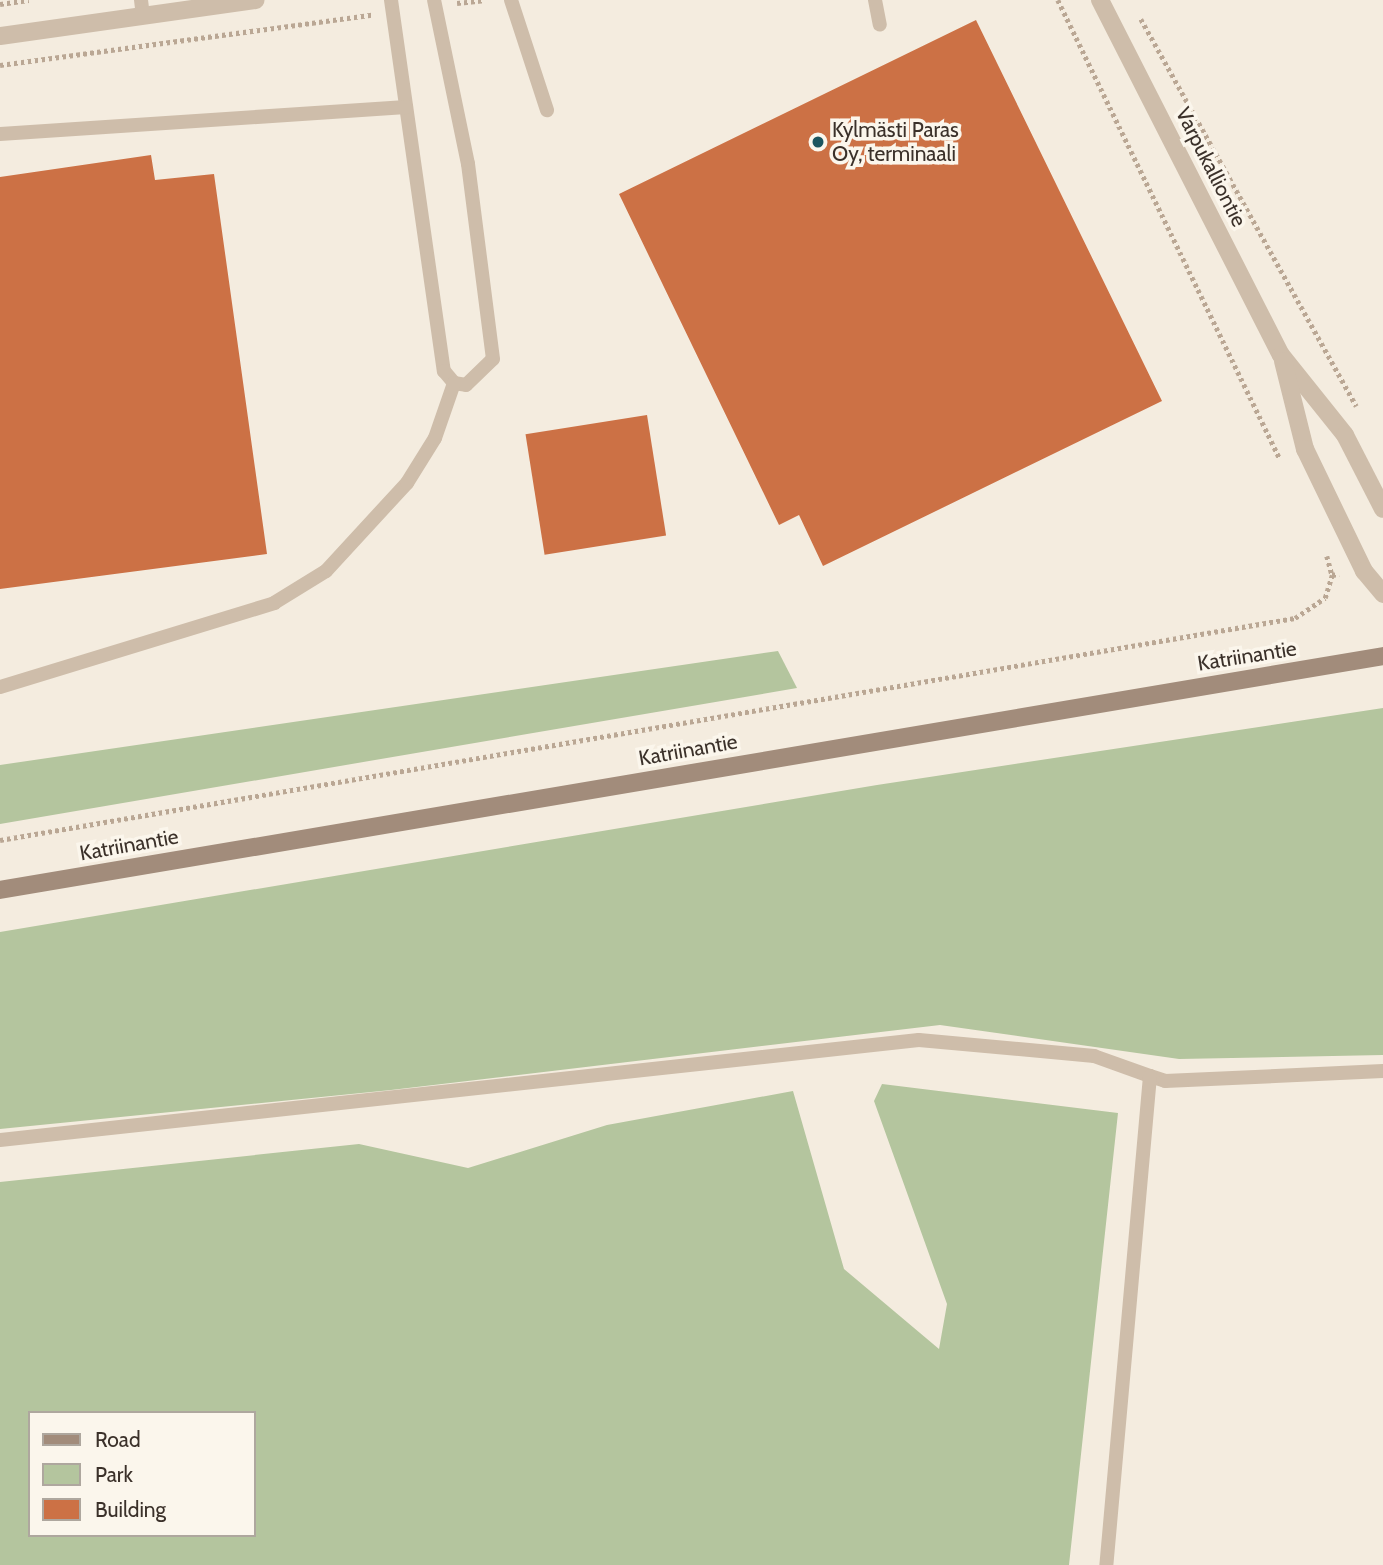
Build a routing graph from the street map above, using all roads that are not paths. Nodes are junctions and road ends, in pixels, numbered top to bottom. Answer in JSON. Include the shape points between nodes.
{"nodes":[{"id":1,"x":255,"y":0,"type":"edge"},
{"id":2,"x":511,"y":0,"type":"edge"},
{"id":3,"x":875,"y":0,"type":"edge"},
{"id":4,"x":1100,"y":0,"type":"edge"},
{"id":5,"x":434,"y":3,"type":"edge"},
{"id":6,"x":392,"y":6,"type":"edge"},
{"id":7,"x":142,"y":8,"type":"edge"},
{"id":8,"x":880,"y":25,"type":"dead end"},
{"id":9,"x":0,"y":36,"type":"edge"},
{"id":10,"x":407,"y":107,"type":"junction"},
{"id":11,"x":547,"y":110,"type":"dead end"},
{"id":12,"x":0,"y":134,"type":"edge"},
{"id":13,"x":1281,"y":355,"type":"junction"},
{"id":14,"x":454,"y":383,"type":"junction"},
{"id":15,"x":1383,"y":509,"type":"edge"},
{"id":16,"x":1383,"y":594,"type":"edge"},
{"id":17,"x":1383,"y":656,"type":"edge"},
{"id":18,"x":0,"y":687,"type":"edge"},
{"id":19,"x":0,"y":890,"type":"edge"},
{"id":20,"x":1383,"y":1071,"type":"edge"},
{"id":21,"x":1150,"y":1076,"type":"junction"},
{"id":22,"x":0,"y":1140,"type":"edge"},
{"id":23,"x":1106,"y":1565,"type":"edge"}],
"edges":[{"from":1,"to":7,"type":"street"},
{"from":2,"to":11,"type":"lane"},
{"from":3,"to":8,"type":"lane"},
{"from":4,"to":13,"type":"street","name":"Varpukalliontie"},
{"from":5,"to":14,"type":"lane","via":[[468,164],[494,359],[477,379],[466,385]]},
{"from":6,"to":10,"type":"lane"},
{"from":7,"to":9,"type":"street"},
{"from":10,"to":12,"type":"lane"},
{"from":10,"to":14,"type":"lane","via":[[444,370]]},
{"from":13,"to":15,"type":"street","name":"Varpukalliontie","via":[[1345,435]]},
{"from":13,"to":16,"type":"street","name":"Varpukalliontie","via":[[1305,449],[1364,571]]},
{"from":14,"to":18,"type":"lane","via":[[435,438],[407,483],[326,571],[274,603]]},
{"from":17,"to":19,"type":"main road","name":"Katriinantie"},
{"from":20,"to":21,"type":"lane","via":[[1165,1081]]},
{"from":21,"to":22,"type":"lane","via":[[1094,1056],[919,1040]]},
{"from":21,"to":23,"type":"lane"}]}
